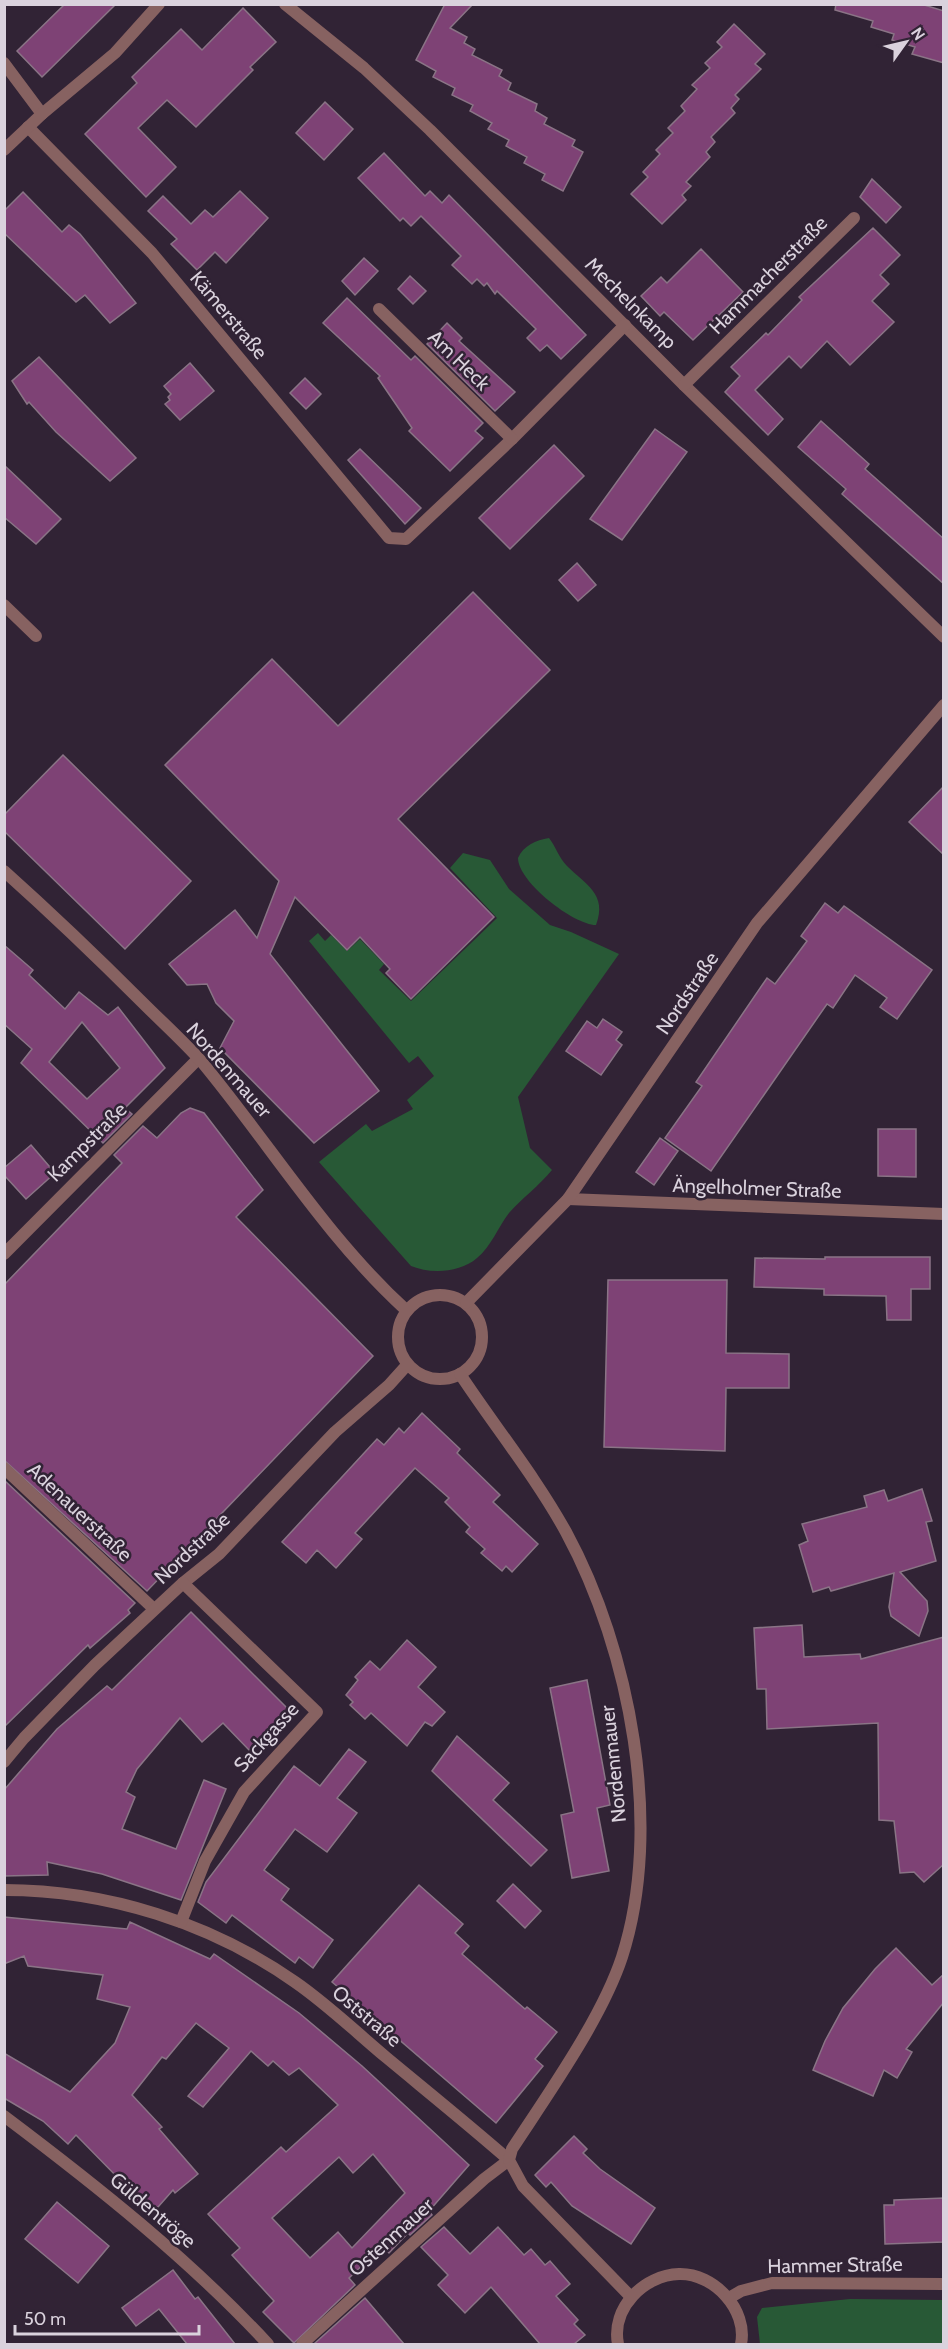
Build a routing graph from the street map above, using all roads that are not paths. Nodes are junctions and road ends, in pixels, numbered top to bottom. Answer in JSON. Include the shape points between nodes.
{"nodes":[{"id":1,"x":159,"y":4,"type":"edge"},
{"id":2,"x":285,"y":4,"type":"edge"},
{"id":3,"x":4,"y":63,"type":"edge"},
{"id":4,"x":42,"y":114,"type":"junction"},
{"id":5,"x":28,"y":127,"type":"junction"},
{"id":6,"x":4,"y":150,"type":"edge"},
{"id":7,"x":854,"y":218,"type":"dead end"},
{"id":8,"x":379,"y":309,"type":"dead end"},
{"id":9,"x":625,"y":325,"type":"junction"},
{"id":10,"x":684,"y":385,"type":"junction"},
{"id":11,"x":512,"y":439,"type":"junction"},
{"id":12,"x":4,"y":606,"type":"edge"},
{"id":13,"x":36,"y":636,"type":"dead end"},
{"id":14,"x":944,"y":638,"type":"edge"},
{"id":15,"x":944,"y":705,"type":"edge"},
{"id":16,"x":4,"y":871,"type":"edge"},
{"id":17,"x":198,"y":1059,"type":"junction"},
{"id":18,"x":568,"y":1199,"type":"junction"},
{"id":19,"x":944,"y":1214,"type":"edge"},
{"id":20,"x":4,"y":1254,"type":"edge"},
{"id":21,"x":466,"y":1303,"type":"junction"},
{"id":22,"x":406,"y":1310,"type":"junction"},
{"id":23,"x":407,"y":1365,"type":"junction"},
{"id":24,"x":460,"y":1374,"type":"junction"},
{"id":25,"x":4,"y":1468,"type":"edge"},
{"id":26,"x":183,"y":1583,"type":"junction"},
{"id":27,"x":154,"y":1609,"type":"junction"},
{"id":28,"x":4,"y":1762,"type":"edge"},
{"id":29,"x":4,"y":1890,"type":"edge"},
{"id":30,"x":181,"y":1922,"type":"junction"},
{"id":31,"x":4,"y":2116,"type":"edge"},
{"id":32,"x":509,"y":2160,"type":"junction"},
{"id":33,"x":944,"y":2284,"type":"edge"},
{"id":34,"x":631,"y":2297,"type":"junction"},
{"id":35,"x":729,"y":2298,"type":"junction"},
{"id":36,"x":268,"y":2344,"type":"edge"},
{"id":37,"x":302,"y":2344,"type":"edge"},
{"id":38,"x":618,"y":2344,"type":"edge"},
{"id":39,"x":741,"y":2344,"type":"edge"}],
"edges":[{"from":1,"to":4,"type":"street","via":[[115,53]]},
{"from":2,"to":9,"type":"street","name":"Mechelnkamp","via":[[364,68]]},
{"from":3,"to":4,"type":"street"},
{"from":4,"to":5,"type":"street"},
{"from":5,"to":6,"type":"street"},
{"from":5,"to":11,"type":"street","name":"Kämerstraße","via":[[152,253],[389,538],[406,539]]},
{"from":7,"to":10,"type":"street","name":"Hammacherstraße"},
{"from":8,"to":11,"type":"street","name":"Am Heck"},
{"from":9,"to":10,"type":"street","name":"Mechelnkamp"},
{"from":9,"to":11,"type":"street"},
{"from":10,"to":14,"type":"street","name":"Mechelnkamp"},
{"from":12,"to":13,"type":"street"},
{"from":15,"to":18,"type":"street","name":"Nordstraße","via":[[757,923]]},
{"from":16,"to":17,"type":"street","name":"Nordenmauer"},
{"from":17,"to":20,"type":"street","name":"Kampstraße"},
{"from":17,"to":22,"type":"street","name":"Nordenmauer","via":[[246,1116],[330,1230],[373,1280]]},
{"from":18,"to":19,"type":"street","name":"Ängelholmer Straße"},
{"from":18,"to":21,"type":"street","name":"Nordstraße"},
{"from":21,"to":22,"type":"street","via":[[440,1294],[427,1296]]},
{"from":21,"to":24,"type":"street","via":[[478,1320],[482,1340],[479,1354]]},
{"from":22,"to":23,"type":"street","via":[[397,1341]]},
{"from":23,"to":24,"type":"street","via":[[432,1379]]},
{"from":23,"to":26,"type":"street","name":"Nordstraße","via":[[335,1432],[219,1554]]},
{"from":24,"to":32,"type":"street","name":"Nordenmauer","via":[[541,1489],[588,1580],[619,1665],[632,1723],[640,1819],[639,1869],[622,1959],[587,2030],[512,2149]]},
{"from":25,"to":27,"type":"street","name":"Adenauerstraße"},
{"from":26,"to":27,"type":"street","name":"Nordstraße"},
{"from":26,"to":30,"type":"street","name":"Sackgasse","via":[[317,1712],[244,1792],[205,1861]]},
{"from":27,"to":28,"type":"street","name":"Nordstraße"},
{"from":29,"to":30,"type":"street","name":"Oststraße","via":[[76,1894]]},
{"from":30,"to":32,"type":"street","name":"Oststraße","via":[[296,1982]]},
{"from":31,"to":36,"type":"street","name":"Güldentröge","via":[[146,2227]]},
{"from":32,"to":34,"type":"street","name":"Oststraße","via":[[522,2186]]},
{"from":32,"to":37,"type":"street","name":"Ostenmauer","via":[[484,2178]]},
{"from":33,"to":35,"type":"street","name":"Hammer Straße","via":[[772,2283]]},
{"from":34,"to":35,"type":"street","via":[[653,2280],[680,2274],[708,2281]]},
{"from":34,"to":38,"type":"street","via":[[620,2316]]},
{"from":35,"to":39,"type":"street","via":[[739,2318]]}]}
